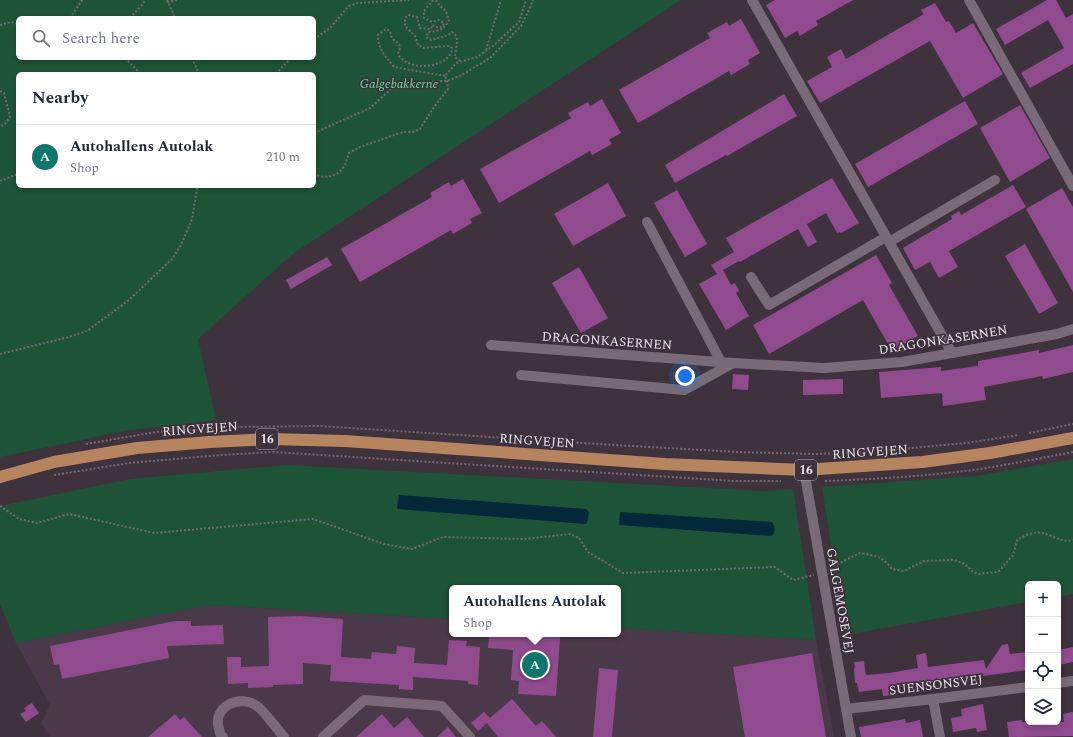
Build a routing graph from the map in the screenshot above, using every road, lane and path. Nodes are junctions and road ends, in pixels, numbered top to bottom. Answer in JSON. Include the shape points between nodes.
{"nodes":[{"id":1,"x":82,"y":0,"type":"edge"},
{"id":2,"x":145,"y":0,"type":"edge"},
{"id":3,"x":178,"y":0,"type":"edge"},
{"id":4,"x":409,"y":0,"type":"edge"},
{"id":5,"x":433,"y":0,"type":"edge"},
{"id":6,"x":436,"y":0,"type":"edge"},
{"id":7,"x":501,"y":0,"type":"edge"},
{"id":8,"x":526,"y":0,"type":"edge"},
{"id":9,"x":533,"y":0,"type":"edge"},
{"id":10,"x":752,"y":0,"type":"edge"},
{"id":11,"x":969,"y":0,"type":"edge"},
{"id":12,"x":167,"y":1,"type":"edge"},
{"id":13,"x":71,"y":16,"type":"edge"},
{"id":14,"x":132,"y":16,"type":"edge"},
{"id":15,"x":173,"y":16,"type":"edge"},
{"id":16,"x":16,"y":23,"type":"edge"},
{"id":17,"x":0,"y":25,"type":"edge"},
{"id":18,"x":316,"y":38,"type":"edge"},
{"id":19,"x":485,"y":51,"type":"junction"},
{"id":20,"x":127,"y":60,"type":"edge"},
{"id":21,"x":193,"y":60,"type":"edge"},
{"id":22,"x":289,"y":60,"type":"edge"},
{"id":23,"x":460,"y":61,"type":"junction"},
{"id":24,"x":139,"y":72,"type":"edge"},
{"id":25,"x":198,"y":72,"type":"edge"},
{"id":26,"x":278,"y":72,"type":"edge"},
{"id":27,"x":445,"y":76,"type":"junction"},
{"id":28,"x":447,"y":81,"type":"junction"},
{"id":29,"x":0,"y":91,"type":"edge"},
{"id":30,"x":0,"y":126,"type":"edge"},
{"id":31,"x":316,"y":132,"type":"edge"},
{"id":32,"x":16,"y":175,"type":"edge"},
{"id":33,"x":316,"y":175,"type":"edge"},
{"id":34,"x":995,"y":180,"type":"dead end"},
{"id":35,"x":0,"y":181,"type":"edge"},
{"id":36,"x":1073,"y":186,"type":"edge"},
{"id":37,"x":197,"y":189,"type":"edge"},
{"id":38,"x":647,"y":222,"type":"dead end"},
{"id":39,"x":888,"y":239,"type":"junction"},
{"id":40,"x":751,"y":277,"type":"dead end"},
{"id":41,"x":1073,"y":330,"type":"edge"},
{"id":42,"x":491,"y":346,"type":"dead end"},
{"id":43,"x":952,"y":352,"type":"junction"},
{"id":44,"x":0,"y":354,"type":"edge"},
{"id":45,"x":721,"y":362,"type":"junction"},
{"id":46,"x":733,"y":363,"type":"junction"},
{"id":47,"x":521,"y":375,"type":"dead end"},
{"id":48,"x":1073,"y":424,"type":"edge"},
{"id":49,"x":1073,"y":438,"type":"edge"},
{"id":50,"x":80,"y":446,"type":"dead end"},
{"id":51,"x":1073,"y":452,"type":"edge"},
{"id":52,"x":53,"y":475,"type":"dead end"},
{"id":53,"x":804,"y":476,"type":"junction"},
{"id":54,"x":0,"y":477,"type":"edge"},
{"id":55,"x":781,"y":481,"type":"dead end"},
{"id":56,"x":0,"y":506,"type":"edge"},
{"id":57,"x":1073,"y":540,"type":"edge"},
{"id":58,"x":822,"y":573,"type":"junction"},
{"id":59,"x":1073,"y":681,"type":"edge"},
{"id":60,"x":1061,"y":683,"type":"edge"},
{"id":61,"x":1025,"y":687,"type":"edge"},
{"id":62,"x":934,"y":699,"type":"junction"},
{"id":63,"x":846,"y":709,"type":"junction"},
{"id":64,"x":223,"y":737,"type":"edge"},
{"id":65,"x":284,"y":737,"type":"edge"},
{"id":66,"x":323,"y":737,"type":"edge"},
{"id":67,"x":470,"y":737,"type":"edge"},
{"id":68,"x":851,"y":737,"type":"edge"},
{"id":69,"x":940,"y":737,"type":"edge"}],
"edges":[{"from":1,"to":13,"type":"path"},
{"from":2,"to":14,"type":"path"},
{"from":3,"to":12,"type":"path"},
{"from":4,"to":18,"type":"path","via":[[358,3],[349,6],[330,28]]},
{"from":5,"to":27,"type":"path","via":[[424,11],[424,18],[432,22],[439,20],[444,23],[443,26],[420,28],[417,17],[408,15],[405,18],[406,26],[415,36],[418,45],[423,48],[452,48],[451,55],[445,61],[427,66],[409,64],[399,57],[400,43],[392,39],[390,31],[386,29],[378,35],[379,48],[394,67]]},
{"from":6,"to":23,"type":"path","via":[[446,10],[449,21],[440,31],[428,32],[426,37],[431,40],[455,32],[455,57]]},
{"from":7,"to":19,"type":"path"},
{"from":8,"to":19,"type":"path","via":[[519,22]]},
{"from":9,"to":28,"type":"path","via":[[521,26],[490,58]]},
{"from":10,"to":39,"type":"street"},
{"from":11,"to":36,"type":"street"},
{"from":12,"to":15,"type":"path"},
{"from":16,"to":17,"type":"path"},
{"from":19,"to":23,"type":"path","via":[[477,57]]},
{"from":20,"to":24,"type":"path"},
{"from":21,"to":25,"type":"path"},
{"from":22,"to":26,"type":"path"},
{"from":23,"to":27,"type":"path"},
{"from":27,"to":28,"type":"path"},
{"from":28,"to":31,"type":"path","via":[[407,83],[392,88],[370,108]]},
{"from":28,"to":33,"type":"path","via":[[448,89],[420,129],[403,132],[360,147],[349,153],[344,167],[337,174],[327,178]]},
{"from":29,"to":30,"type":"path","via":[[4,93],[10,117]]},
{"from":32,"to":35,"type":"path"},
{"from":34,"to":39,"type":"street"},
{"from":37,"to":44,"type":"path","via":[[192,219],[181,245],[172,259],[129,300],[87,331]]},
{"from":38,"to":45,"type":"street"},
{"from":39,"to":40,"type":"street","via":[[768,305]]},
{"from":39,"to":43,"type":"street"},
{"from":41,"to":43,"type":"street","name":"DRAGONKASERNEN"},
{"from":42,"to":45,"type":"street","name":"DRAGONKASERNEN"},
{"from":43,"to":46,"type":"street","name":"DRAGONKASERNEN","via":[[902,362],[824,368]]},
{"from":45,"to":46,"type":"street","name":"DRAGONKASERNEN"},
{"from":46,"to":47,"type":"street","via":[[684,390]]},
{"from":48,"to":50,"type":"path","via":[[966,443],[816,454],[319,426],[235,427],[156,432]]},
{"from":49,"to":53,"type":"main road","name":"RINGVEJEN","number":"16","via":[[990,453]]},
{"from":51,"to":53,"type":"path","via":[[980,469],[880,479]]},
{"from":52,"to":55,"type":"path","via":[[129,463],[273,452],[734,481]]},
{"from":53,"to":54,"type":"main road","name":"RINGVEJEN","number":"16","via":[[345,441],[270,439],[137,448],[54,462]]},
{"from":53,"to":58,"type":"street","name":"GALGEMOSEVEJ"},
{"from":56,"to":58,"type":"path","via":[[19,519],[37,523],[69,514],[154,532],[313,519],[384,544],[412,549],[443,537],[525,539],[570,534],[578,538],[588,552],[623,573],[775,567],[793,580]]},
{"from":57,"to":58,"type":"path","via":[[1057,539],[1041,533],[1030,534],[1017,540],[1013,555],[999,570],[978,574],[965,564],[954,560],[924,561],[904,570],[892,569],[885,561],[860,553]]},
{"from":58,"to":63,"type":"street","name":"GALGEMOSEVEJ"},
{"from":59,"to":60,"type":"street"},
{"from":61,"to":62,"type":"street","name":"SUENSONSVEJ"},
{"from":62,"to":63,"type":"street","name":"SUENSONSVEJ"},
{"from":62,"to":69,"type":"street"},
{"from":63,"to":68,"type":"street","name":"GALGEMOSEVEJ"},
{"from":64,"to":65,"type":"street","via":[[218,725],[221,711],[230,703],[243,701],[258,706]]},
{"from":66,"to":67,"type":"street","via":[[364,700],[442,706]]}]}
